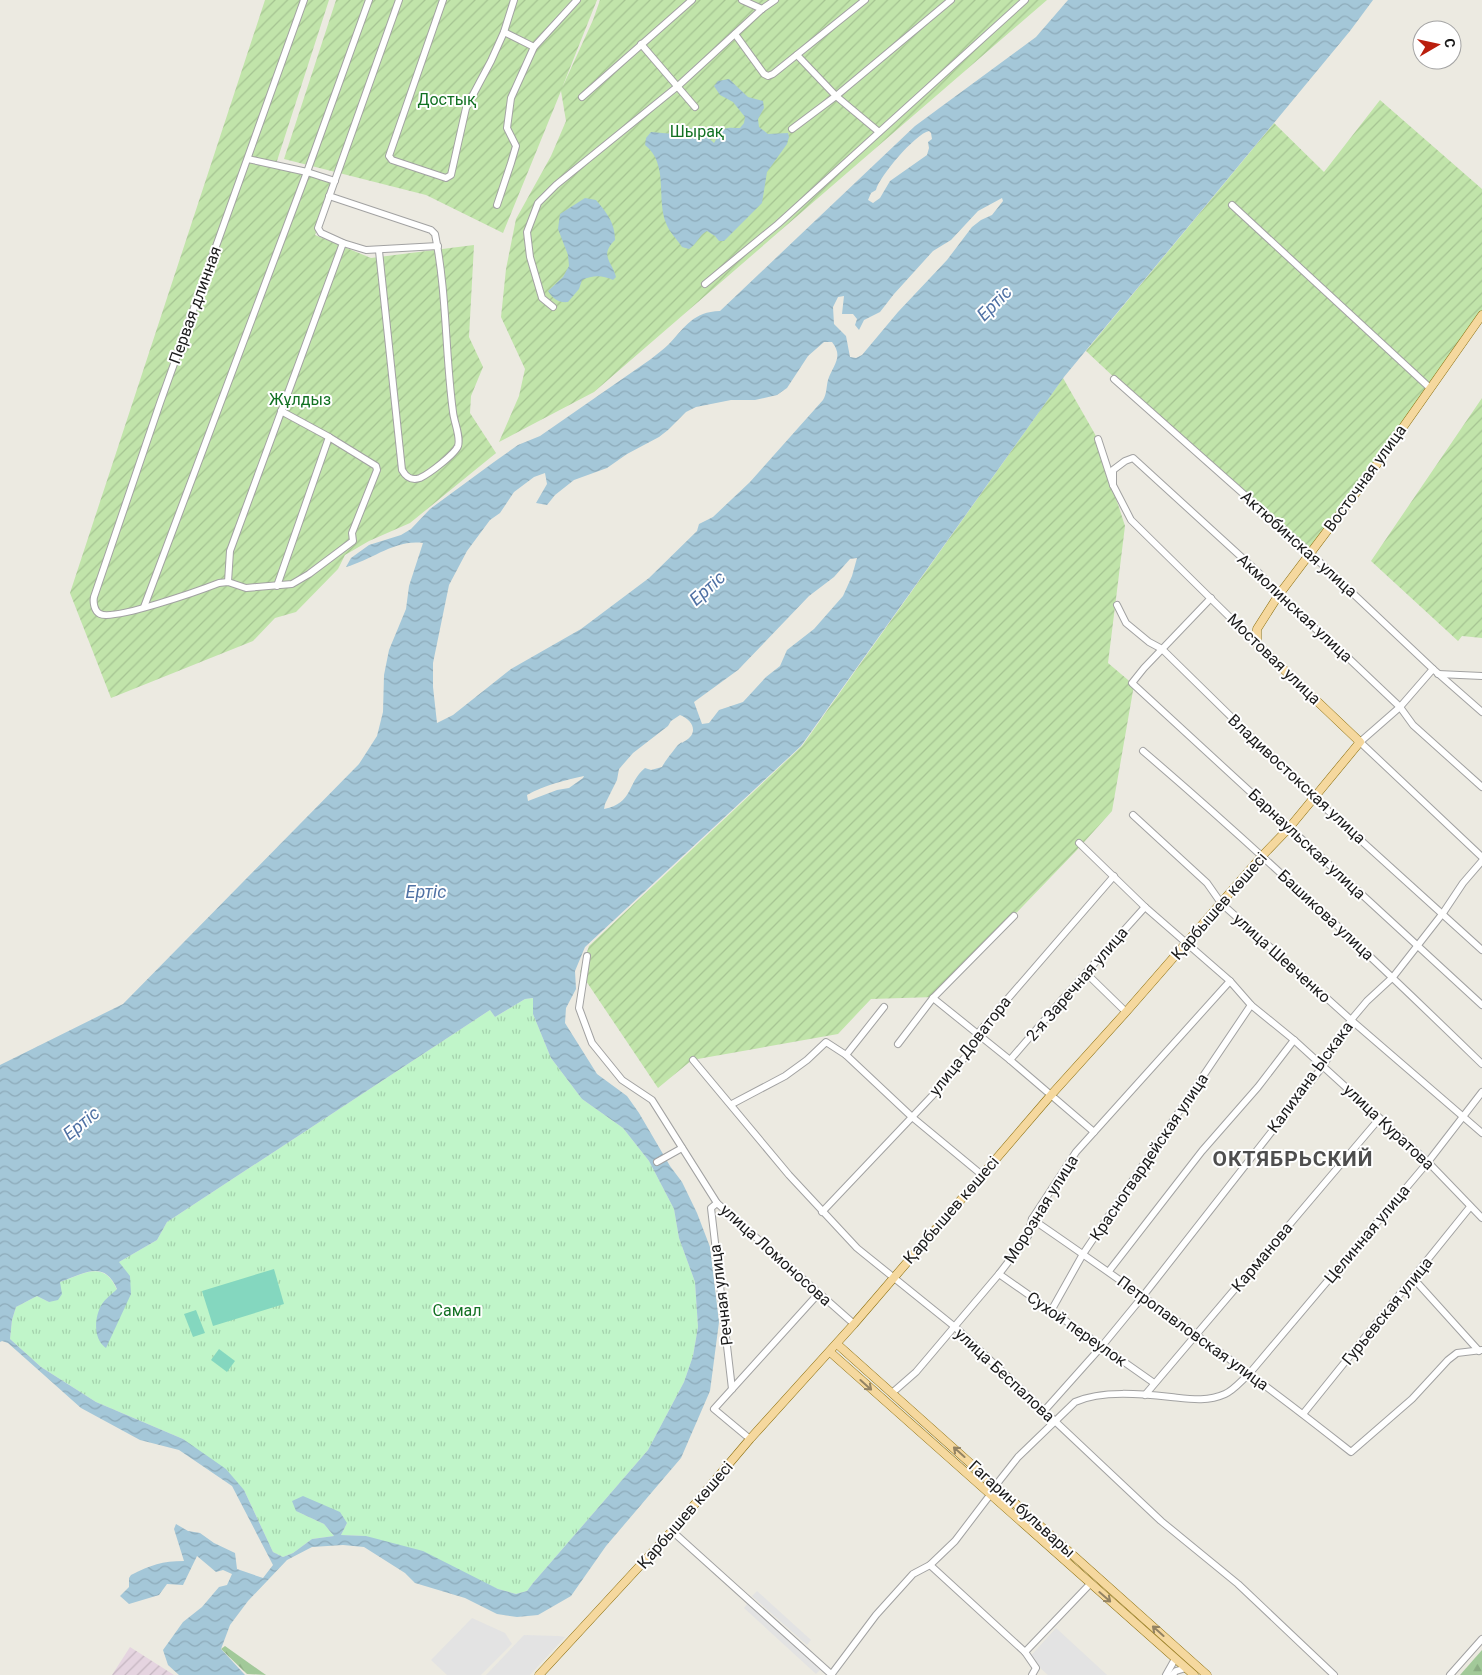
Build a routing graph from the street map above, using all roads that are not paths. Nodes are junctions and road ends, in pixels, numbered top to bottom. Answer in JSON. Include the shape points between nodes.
{"nodes":[{"id":1,"x":304,"y":0,"type":"edge"},
{"id":2,"x":369,"y":0,"type":"edge"},
{"id":3,"x":399,"y":0,"type":"edge"},
{"id":4,"x":443,"y":0,"type":"edge"},
{"id":5,"x":514,"y":0,"type":"edge"},
{"id":6,"x":577,"y":0,"type":"edge"},
{"id":7,"x":692,"y":0,"type":"edge"},
{"id":8,"x":742,"y":0,"type":"edge"},
{"id":9,"x":775,"y":0,"type":"edge"},
{"id":10,"x":865,"y":0,"type":"edge"},
{"id":11,"x":951,"y":0,"type":"edge"},
{"id":12,"x":1025,"y":0,"type":"edge"},
{"id":13,"x":762,"y":9,"type":"junction"},
{"id":14,"x":504,"y":32,"type":"junction"},
{"id":15,"x":736,"y":34,"type":"junction"},
{"id":16,"x":641,"y":44,"type":"junction"},
{"id":17,"x":534,"y":47,"type":"junction"},
{"id":18,"x":797,"y":55,"type":"junction"},
{"id":19,"x":678,"y":86,"type":"junction"},
{"id":20,"x":836,"y":96,"type":"junction"},
{"id":21,"x":582,"y":98,"type":"dead end"},
{"id":22,"x":695,"y":107,"type":"dead end"},
{"id":23,"x":792,"y":129,"type":"dead end"},
{"id":24,"x":878,"y":132,"type":"junction"},
{"id":25,"x":248,"y":159,"type":"junction"},
{"id":26,"x":307,"y":172,"type":"junction"},
{"id":27,"x":335,"y":181,"type":"junction"},
{"id":28,"x":329,"y":196,"type":"junction"},
{"id":29,"x":497,"y":205,"type":"dead end"},
{"id":30,"x":1232,"y":205,"type":"dead end"},
{"id":31,"x":342,"y":243,"type":"junction"},
{"id":32,"x":438,"y":246,"type":"junction"},
{"id":33,"x":379,"y":251,"type":"junction"},
{"id":34,"x":705,"y":284,"type":"dead end"},
{"id":35,"x":553,"y":306,"type":"dead end"},
{"id":36,"x":1482,"y":315,"type":"edge"},
{"id":37,"x":1114,"y":379,"type":"dead end"},
{"id":38,"x":1430,"y":388,"type":"junction"},
{"id":39,"x":282,"y":411,"type":"junction"},
{"id":40,"x":329,"y":437,"type":"junction"},
{"id":41,"x":1098,"y":439,"type":"dead end"},
{"id":42,"x":1113,"y":485,"type":"junction"},
{"id":43,"x":1310,"y":553,"type":"junction"},
{"id":44,"x":228,"y":582,"type":"junction"},
{"id":45,"x":277,"y":586,"type":"junction"},
{"id":46,"x":1278,"y":596,"type":"junction"},
{"id":47,"x":1211,"y":598,"type":"junction"},
{"id":48,"x":1117,"y":605,"type":"dead end"},
{"id":49,"x":144,"y":607,"type":"junction"},
{"id":50,"x":1257,"y":644,"type":"junction"},
{"id":51,"x":1162,"y":649,"type":"junction"},
{"id":52,"x":1436,"y":672,"type":"junction"},
{"id":53,"x":1482,"y":676,"type":"edge"},
{"id":54,"x":1400,"y":707,"type":"junction"},
{"id":55,"x":1482,"y":712,"type":"edge"},
{"id":56,"x":1360,"y":742,"type":"junction"},
{"id":57,"x":1143,"y":751,"type":"dead end"},
{"id":58,"x":1482,"y":787,"type":"edge"},
{"id":59,"x":1313,"y":797,"type":"junction"},
{"id":60,"x":1133,"y":816,"type":"dead end"},
{"id":61,"x":1289,"y":828,"type":"junction"},
{"id":62,"x":1079,"y":843,"type":"dead end"},
{"id":63,"x":1262,"y":856,"type":"junction"},
{"id":64,"x":1482,"y":857,"type":"edge"},
{"id":65,"x":1482,"y":861,"type":"edge"},
{"id":66,"x":1114,"y":876,"type":"junction"},
{"id":67,"x":1221,"y":903,"type":"junction"},
{"id":68,"x":1145,"y":907,"type":"junction"},
{"id":69,"x":1443,"y":913,"type":"junction"},
{"id":70,"x":1014,"y":916,"type":"dead end"},
{"id":71,"x":1186,"y":944,"type":"junction"},
{"id":72,"x":1417,"y":945,"type":"junction"},
{"id":73,"x":1482,"y":950,"type":"edge"},
{"id":74,"x":587,"y":956,"type":"dead end"},
{"id":75,"x":1086,"y":973,"type":"junction"},
{"id":76,"x":1393,"y":977,"type":"junction"},
{"id":77,"x":1230,"y":981,"type":"junction"},
{"id":78,"x":933,"y":998,"type":"junction"},
{"id":79,"x":1251,"y":1005,"type":"junction"},
{"id":80,"x":1482,"y":1005,"type":"edge"},
{"id":81,"x":884,"y":1007,"type":"dead end"},
{"id":82,"x":1126,"y":1012,"type":"junction"},
{"id":83,"x":1351,"y":1020,"type":"junction"},
{"id":84,"x":980,"y":1036,"type":"junction"},
{"id":85,"x":1294,"y":1040,"type":"junction"},
{"id":86,"x":898,"y":1044,"type":"dead end"},
{"id":87,"x":846,"y":1055,"type":"junction"},
{"id":88,"x":693,"y":1060,"type":"dead end"},
{"id":89,"x":1010,"y":1060,"type":"junction"},
{"id":90,"x":1482,"y":1064,"type":"edge"},
{"id":91,"x":1322,"y":1066,"type":"junction"},
{"id":92,"x":1482,"y":1092,"type":"edge"},
{"id":93,"x":1051,"y":1095,"type":"junction"},
{"id":94,"x":732,"y":1104,"type":"junction"},
{"id":95,"x":1464,"y":1116,"type":"junction"},
{"id":96,"x":912,"y":1117,"type":"junction"},
{"id":97,"x":1379,"y":1119,"type":"junction"},
{"id":98,"x":1094,"y":1132,"type":"junction"},
{"id":99,"x":1482,"y":1133,"type":"edge"},
{"id":100,"x":682,"y":1148,"type":"junction"},
{"id":101,"x":657,"y":1162,"type":"dead end"},
{"id":102,"x":1428,"y":1162,"type":"junction"},
{"id":103,"x":982,"y":1175,"type":"junction"},
{"id":104,"x":717,"y":1203,"type":"junction"},
{"id":105,"x":1470,"y":1207,"type":"junction"},
{"id":106,"x":822,"y":1212,"type":"junction"},
{"id":107,"x":1482,"y":1218,"type":"edge"},
{"id":108,"x":1032,"y":1219,"type":"junction"},
{"id":109,"x":1084,"y":1254,"type":"junction"},
{"id":110,"x":1109,"y":1271,"type":"junction"},
{"id":111,"x":999,"y":1274,"type":"junction"},
{"id":112,"x":893,"y":1278,"type":"junction"},
{"id":113,"x":1413,"y":1278,"type":"junction"},
{"id":114,"x":818,"y":1293,"type":"junction"},
{"id":115,"x":1143,"y":1296,"type":"junction"},
{"id":116,"x":1051,"y":1311,"type":"junction"},
{"id":117,"x":854,"y":1324,"type":"junction"},
{"id":118,"x":955,"y":1327,"type":"junction"},
{"id":119,"x":1196,"y":1335,"type":"junction"},
{"id":120,"x":837,"y":1344,"type":"junction"},
{"id":121,"x":1102,"y":1346,"type":"junction"},
{"id":122,"x":1481,"y":1350,"type":"edge"},
{"id":123,"x":830,"y":1352,"type":"junction"},
{"id":124,"x":1249,"y":1374,"type":"junction"},
{"id":125,"x":1154,"y":1383,"type":"junction"},
{"id":126,"x":732,"y":1389,"type":"junction"},
{"id":127,"x":892,"y":1393,"type":"junction"},
{"id":128,"x":1146,"y":1395,"type":"junction"},
{"id":129,"x":1044,"y":1411,"type":"junction"},
{"id":130,"x":1303,"y":1414,"type":"junction"},
{"id":131,"x":1055,"y":1422,"type":"junction"},
{"id":132,"x":750,"y":1439,"type":"junction"},
{"id":133,"x":996,"y":1485,"type":"junction"},
{"id":134,"x":990,"y":1495,"type":"junction"},
{"id":135,"x":672,"y":1532,"type":"junction"},
{"id":136,"x":930,"y":1565,"type":"junction"},
{"id":137,"x":1090,"y":1584,"type":"junction"},
{"id":138,"x":1482,"y":1639,"type":"edge"},
{"id":139,"x":1180,"y":1651,"type":"junction"},
{"id":140,"x":1025,"y":1652,"type":"junction"},
{"id":141,"x":1175,"y":1659,"type":"junction"},
{"id":142,"x":1186,"y":1668,"type":"junction"},
{"id":143,"x":539,"y":1675,"type":"edge"},
{"id":144,"x":831,"y":1675,"type":"edge"},
{"id":145,"x":1032,"y":1675,"type":"edge"},
{"id":146,"x":1166,"y":1675,"type":"edge"},
{"id":147,"x":1172,"y":1675,"type":"edge"},
{"id":148,"x":1194,"y":1675,"type":"edge"},
{"id":149,"x":1207,"y":1675,"type":"edge"},
{"id":150,"x":1334,"y":1675,"type":"edge"},
{"id":151,"x":1450,"y":1675,"type":"edge"}],
"edges":[{"from":1,"to":25,"type":"street","name":"Первая длинная"},
{"from":2,"to":26,"type":"street"},
{"from":3,"to":27,"type":"street"},
{"from":4,"to":14,"type":"street","via":[[389,153],[392,160],[446,178],[451,175],[466,108]]},
{"from":5,"to":14,"type":"street"},
{"from":6,"to":17,"type":"street"},
{"from":7,"to":16,"type":"street"},
{"from":8,"to":13,"type":"street"},
{"from":9,"to":13,"type":"street"},
{"from":10,"to":18,"type":"street"},
{"from":11,"to":20,"type":"street"},
{"from":12,"to":24,"type":"street"},
{"from":13,"to":15,"type":"street"},
{"from":14,"to":17,"type":"street"},
{"from":15,"to":18,"type":"street","via":[[768,76]]},
{"from":15,"to":19,"type":"street"},
{"from":16,"to":19,"type":"street"},
{"from":16,"to":21,"type":"street"},
{"from":17,"to":29,"type":"street","via":[[511,98],[507,128],[516,146]]},
{"from":18,"to":20,"type":"street"},
{"from":19,"to":22,"type":"street"},
{"from":19,"to":35,"type":"street","via":[[538,203],[527,232],[530,257],[542,298]]},
{"from":20,"to":23,"type":"street"},
{"from":20,"to":24,"type":"street"},
{"from":24,"to":34,"type":"street","via":[[778,224]]},
{"from":25,"to":26,"type":"street"},
{"from":25,"to":49,"type":"street","name":"Первая длинная","via":[[160,403],[93,603],[101,614]]},
{"from":26,"to":27,"type":"street"},
{"from":26,"to":49,"type":"street"},
{"from":27,"to":28,"type":"street"},
{"from":28,"to":31,"type":"street","via":[[318,228],[321,234]]},
{"from":28,"to":32,"type":"street","via":[[431,230]]},
{"from":30,"to":38,"type":"street"},
{"from":31,"to":33,"type":"street"},
{"from":31,"to":39,"type":"street"},
{"from":32,"to":33,"type":"street"},
{"from":32,"to":33,"type":"street","via":[[458,442],[457,448],[440,465],[421,478],[412,479],[402,470]]},
{"from":36,"to":38,"type":"main road","name":"Восточная улица"},
{"from":37,"to":43,"type":"street","name":"Актюбинская улица"},
{"from":38,"to":43,"type":"main road","name":"Восточная улица"},
{"from":39,"to":40,"type":"street"},
{"from":39,"to":44,"type":"street","via":[[230,551]]},
{"from":40,"to":45,"type":"street"},
{"from":40,"to":45,"type":"street","via":[[375,464],[377,470],[352,533],[353,541],[309,574],[292,584]]},
{"from":41,"to":42,"type":"street","name":"Мостовая улица"},
{"from":42,"to":46,"type":"street","name":"Акмолинская улица","via":[[1113,470],[1132,458],[1260,574]]},
{"from":42,"to":47,"type":"street","name":"Мостовая улица","via":[[1131,520]]},
{"from":43,"to":46,"type":"main road","name":"Восточная улица"},
{"from":43,"to":52,"type":"street","name":"Актюбинская улица"},
{"from":44,"to":45,"type":"street","via":[[246,588]]},
{"from":44,"to":49,"type":"street"},
{"from":46,"to":50,"type":"main road","name":"Восточная улица","via":[[1257,628]]},
{"from":46,"to":54,"type":"street","name":"Акмолинская улица"},
{"from":47,"to":50,"type":"street","name":"Мостовая улица"},
{"from":47,"to":51,"type":"street"},
{"from":48,"to":51,"type":"street","name":"Владивостокская улица","via":[[1126,623]]},
{"from":50,"to":56,"type":"main road","name":"Мостовая улица"},
{"from":51,"to":59,"type":"street","name":"Владивостокская улица"},
{"from":51,"to":61,"type":"street","name":"Барнаульская улица","via":[[1132,683]]},
{"from":52,"to":53,"type":"street"},
{"from":52,"to":54,"type":"street"},
{"from":52,"to":55,"type":"street","name":"Актюбинская улица"},
{"from":54,"to":56,"type":"street"},
{"from":54,"to":58,"type":"street","name":"Акмолинская улица","via":[[1413,725]]},
{"from":56,"to":59,"type":"main road","name":"Қарбышев көшесі"},
{"from":56,"to":64,"type":"street","name":"Мостовая улица"},
{"from":57,"to":63,"type":"street","name":"Башикова улица"},
{"from":59,"to":61,"type":"main road","name":"Қарбышев көшесі"},
{"from":59,"to":69,"type":"street","name":"Владивостокская улица"},
{"from":60,"to":67,"type":"street","name":"улица Шевченко","via":[[1207,883]]},
{"from":61,"to":63,"type":"main road","name":"Қарбышев көшесі"},
{"from":61,"to":72,"type":"street","name":"Барнаульская улица"},
{"from":62,"to":66,"type":"street","name":"улица Куратова"},
{"from":63,"to":67,"type":"main road","name":"Қарбышев көшесі"},
{"from":63,"to":76,"type":"street","name":"Башикова улица"},
{"from":65,"to":69,"type":"street","name":"Калихана Ыскака"},
{"from":66,"to":68,"type":"street","name":"улица Куратова"},
{"from":66,"to":84,"type":"street","name":"улица Доватора","via":[[979,1032]]},
{"from":67,"to":71,"type":"main road","name":"Қарбышев көшесі"},
{"from":67,"to":83,"type":"street","name":"улица Шевченко"},
{"from":68,"to":71,"type":"street","name":"улица Куратова"},
{"from":68,"to":75,"type":"street","name":"2-я Заречная улица"},
{"from":69,"to":72,"type":"street","name":"Калихана Ыскака"},
{"from":69,"to":73,"type":"street","name":"Владивостокская улица"},
{"from":70,"to":78,"type":"street"},
{"from":71,"to":77,"type":"street","name":"улица Куратова"},
{"from":71,"to":82,"type":"main road","name":"Қарбышев көшесі"},
{"from":72,"to":76,"type":"street","name":"Калихана Ыскака"},
{"from":72,"to":80,"type":"street","name":"Барнаульская улица"},
{"from":74,"to":100,"type":"street","name":"улица Ломоносова","via":[[579,1008],[592,1043],[622,1080],[652,1100]]},
{"from":75,"to":82,"type":"street"},
{"from":75,"to":89,"type":"street","name":"2-я Заречная улица"},
{"from":76,"to":83,"type":"street","name":"Калихана Ыскака"},
{"from":76,"to":90,"type":"street","name":"Башикова улица"},
{"from":77,"to":79,"type":"street","name":"улица Куратова"},
{"from":77,"to":98,"type":"street","name":"Морозная улица"},
{"from":78,"to":84,"type":"street"},
{"from":78,"to":86,"type":"street"},
{"from":79,"to":85,"type":"street","name":"улица Куратова"},
{"from":79,"to":109,"type":"street","name":"Красногвардейская улица"},
{"from":81,"to":87,"type":"street"},
{"from":82,"to":93,"type":"main road","name":"Қарбышев көшесі"},
{"from":83,"to":91,"type":"street","name":"Калихана Ыскака"},
{"from":83,"to":95,"type":"street","name":"улица Шевченко"},
{"from":84,"to":89,"type":"street"},
{"from":84,"to":96,"type":"street","name":"улица Доватора"},
{"from":85,"to":91,"type":"street","name":"улица Куратова"},
{"from":85,"to":110,"type":"street"},
{"from":87,"to":94,"type":"street","via":[[826,1042],[785,1076]]},
{"from":87,"to":96,"type":"street"},
{"from":88,"to":94,"type":"street","name":"улица Беспалова"},
{"from":89,"to":93,"type":"street"},
{"from":91,"to":97,"type":"street","name":"улица Куратова"},
{"from":91,"to":115,"type":"street","name":"Калихана Ыскака"},
{"from":92,"to":95,"type":"street","name":"Целинная улица"},
{"from":93,"to":98,"type":"street"},
{"from":93,"to":103,"type":"main road","name":"Қарбышев көшесі"},
{"from":94,"to":106,"type":"street","name":"улица Беспалова"},
{"from":95,"to":99,"type":"street","name":"улица Шевченко"},
{"from":95,"to":102,"type":"street","name":"Целинная улица"},
{"from":96,"to":103,"type":"street"},
{"from":96,"to":106,"type":"street","name":"улица Доватора"},
{"from":97,"to":102,"type":"street","name":"улица Куратова"},
{"from":97,"to":119,"type":"street","name":"Карманова"},
{"from":98,"to":108,"type":"street","name":"Морозная улица","via":[[1076,1152]]},
{"from":100,"to":101,"type":"street"},
{"from":100,"to":104,"type":"street","name":"улица Ломоносова"},
{"from":102,"to":105,"type":"street","name":"улица Куратова"},
{"from":102,"to":124,"type":"street","name":"Целинная улица"},
{"from":103,"to":112,"type":"main road","name":"Қарбышев көшесі"},
{"from":104,"to":114,"type":"street","name":"улица Ломоносова"},
{"from":104,"to":126,"type":"street","name":"Речная улица","via":[[711,1208]]},
{"from":105,"to":107,"type":"street","name":"улица Куратова"},
{"from":105,"to":113,"type":"street","name":"Гурьевская улица"},
{"from":106,"to":112,"type":"street","name":"улица Беспалова","via":[[857,1248]]},
{"from":108,"to":109,"type":"street","name":"Петропавловская улица"},
{"from":108,"to":111,"type":"street","name":"Морозная улица","via":[[1028,1236]]},
{"from":109,"to":110,"type":"street","name":"Петропавловская улица"},
{"from":109,"to":116,"type":"street","name":"Красногвардейская улица"},
{"from":110,"to":115,"type":"street","name":"Петропавловская улица"},
{"from":111,"to":116,"type":"street","name":"Сухой переулок"},
{"from":111,"to":118,"type":"street","name":"Морозная улица"},
{"from":112,"to":117,"type":"main road","name":"Қарбышев көшесі"},
{"from":112,"to":118,"type":"street","name":"улица Беспалова"},
{"from":113,"to":122,"type":"street"},
{"from":113,"to":130,"type":"street","name":"Гурьевская улица"},
{"from":114,"to":117,"type":"street","name":"улица Ломоносова"},
{"from":114,"to":126,"type":"street"},
{"from":115,"to":119,"type":"street","name":"Петропавловская улица"},
{"from":115,"to":121,"type":"street","name":"Калихана Ыскака"},
{"from":116,"to":121,"type":"street","name":"Сухой переулок"},
{"from":117,"to":120,"type":"main road","name":"Қарбышев көшесі"},
{"from":118,"to":127,"type":"street","name":"Морозная улица","via":[[916,1372]]},
{"from":118,"to":129,"type":"street","name":"улица Беспалова"},
{"from":119,"to":124,"type":"street","name":"Петропавловская улица"},
{"from":119,"to":125,"type":"street","name":"Карманова"},
{"from":120,"to":123,"type":"main road","name":"Қарбышев көшесі"},
{"from":120,"to":127,"type":"main road","name":"Гагарин бульвары"},
{"from":121,"to":125,"type":"street","name":"Сухой переулок"},
{"from":121,"to":129,"type":"street","name":"Калихана Ыскака"},
{"from":122,"to":130,"type":"street","name":"Петропавловская улица","via":[[1452,1357],[1351,1452]]},
{"from":123,"to":132,"type":"main road","name":"Қарбышев көшесі"},
{"from":123,"to":134,"type":"main road","name":"Гагарин бульвары","one_way":true},
{"from":124,"to":128,"type":"street","name":"Целинная улица","via":[[1227,1393],[1204,1400]]},
{"from":124,"to":130,"type":"street","name":"Петропавловская улица"},
{"from":125,"to":128,"type":"street","name":"Карманова"},
{"from":126,"to":132,"type":"street","via":[[714,1409]]},
{"from":133,"to":127,"type":"main road","name":"Гагарин бульвары","one_way":true},
{"from":128,"to":131,"type":"street","name":"Целинная улица","via":[[1085,1397],[1075,1402]]},
{"from":129,"to":131,"type":"street","name":"улица Беспалова"},
{"from":131,"to":133,"type":"street","name":"Целинная улица","via":[[1018,1457]]},
{"from":131,"to":150,"type":"street","name":"улица Беспалова","via":[[1160,1521],[1238,1584]]},
{"from":132,"to":135,"type":"main road","name":"Қарбышев көшесі"},
{"from":133,"to":134,"type":"main road"},
{"from":139,"to":133,"type":"main road","name":"Гагарин бульвары","one_way":true},
{"from":134,"to":136,"type":"street","via":[[954,1541]]},
{"from":134,"to":137,"type":"main road","name":"Гагарин бульвары"},
{"from":135,"to":143,"type":"main road","name":"Қарбышев көшесі"},
{"from":135,"to":144,"type":"street"},
{"from":136,"to":140,"type":"street"},
{"from":136,"to":144,"type":"street","via":[[913,1574],[876,1615]]},
{"from":137,"to":140,"type":"street"},
{"from":137,"to":141,"type":"main road","name":"Гагарин бульвары","one_way":true},
{"from":138,"to":151,"type":"street"},
{"from":139,"to":141,"type":"main road"},
{"from":139,"to":149,"type":"main road","name":"Гагарин бульвары"},
{"from":140,"to":145,"type":"street","via":[[1036,1668]]},
{"from":141,"to":142,"type":"main road","name":"Гагарин бульвары"},
{"from":141,"to":146,"type":"street"},
{"from":142,"to":147,"type":"street"},
{"from":142,"to":148,"type":"main road","name":"Гагарин бульвары"}]}
